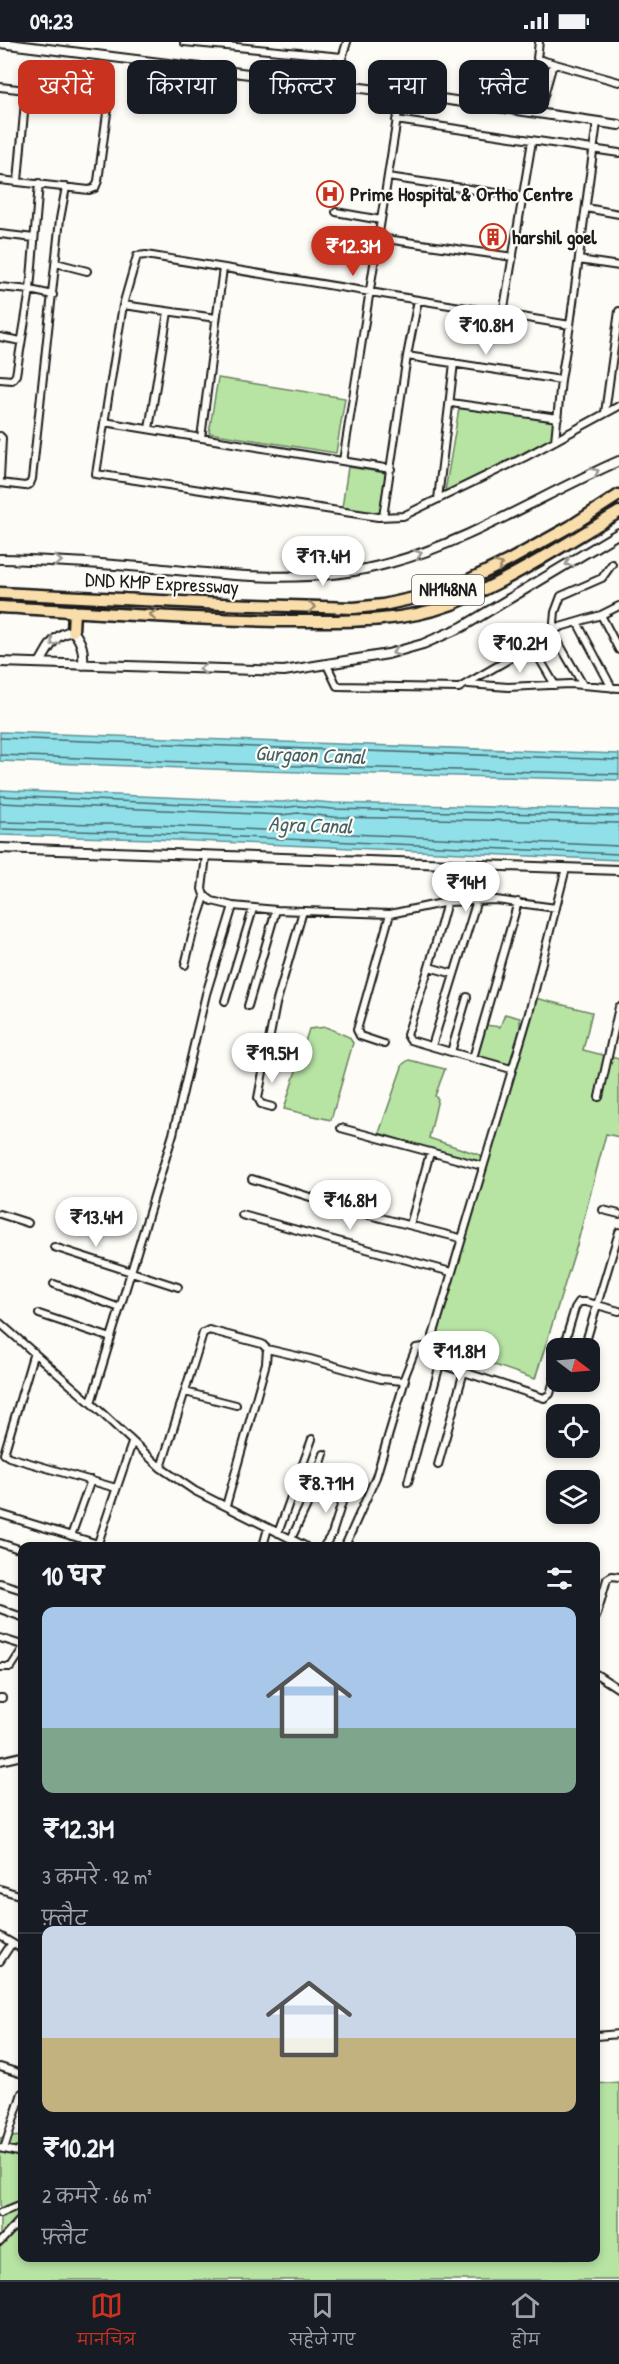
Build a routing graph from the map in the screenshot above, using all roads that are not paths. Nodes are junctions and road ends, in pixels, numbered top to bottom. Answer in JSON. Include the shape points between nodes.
{"nodes":[{"id":1,"x":186,"y":42,"type":"edge"},
{"id":2,"x":263,"y":42,"type":"edge"},
{"id":3,"x":347,"y":42,"type":"edge"},
{"id":4,"x":539,"y":42,"type":"edge"},
{"id":5,"x":0,"y":43,"type":"edge"},
{"id":6,"x":260,"y":50,"type":"junction"},
{"id":7,"x":342,"y":57,"type":"junction"},
{"id":8,"x":341,"y":60,"type":"edge"},
{"id":9,"x":553,"y":64,"type":"junction"},
{"id":10,"x":249,"y":74,"type":"edge"},
{"id":11,"x":549,"y":78,"type":"edge"},
{"id":12,"x":619,"y":82,"type":"edge"},
{"id":13,"x":0,"y":87,"type":"edge"},
{"id":14,"x":18,"y":89,"type":"edge"},
{"id":15,"x":24,"y":114,"type":"edge"},
{"id":16,"x":105,"y":114,"type":"edge"},
{"id":17,"x":397,"y":114,"type":"edge"},
{"id":18,"x":545,"y":114,"type":"edge"},
{"id":19,"x":396,"y":120,"type":"junction"},
{"id":20,"x":597,"y":122,"type":"junction"},
{"id":21,"x":619,"y":125,"type":"edge"},
{"id":22,"x":532,"y":141,"type":"junction"},
{"id":23,"x":594,"y":148,"type":"junction"},
{"id":24,"x":619,"y":153,"type":"edge"},
{"id":25,"x":388,"y":177,"type":"junction"},
{"id":26,"x":0,"y":180,"type":"edge"},
{"id":27,"x":18,"y":182,"type":"junction"},
{"id":28,"x":39,"y":183,"type":"junction"},
{"id":29,"x":66,"y":187,"type":"junction"},
{"id":30,"x":523,"y":197,"type":"junction"},
{"id":31,"x":586,"y":208,"type":"junction"},
{"id":32,"x":336,"y":212,"type":"dead end"},
{"id":33,"x":619,"y":214,"type":"edge"},
{"id":34,"x":381,"y":220,"type":"junction"},
{"id":35,"x":0,"y":234,"type":"edge"},
{"id":36,"x":34,"y":238,"type":"junction"},
{"id":37,"x":378,"y":238,"type":"junction"},
{"id":38,"x":513,"y":257,"type":"junction"},
{"id":39,"x":579,"y":260,"type":"junction"},
{"id":40,"x":56,"y":263,"type":"junction"},
{"id":41,"x":619,"y":266,"type":"edge"},
{"id":42,"x":223,"y":268,"type":"junction"},
{"id":43,"x":87,"y":271,"type":"dead end"},
{"id":44,"x":0,"y":286,"type":"edge"},
{"id":45,"x":30,"y":290,"type":"junction"},
{"id":46,"x":370,"y":292,"type":"junction"},
{"id":47,"x":53,"y":295,"type":"junction"},
{"id":48,"x":418,"y":300,"type":"junction"},
{"id":49,"x":123,"y":305,"type":"junction"},
{"id":50,"x":619,"y":311,"type":"edge"},
{"id":51,"x":168,"y":312,"type":"junction"},
{"id":52,"x":503,"y":314,"type":"junction"},
{"id":53,"x":216,"y":318,"type":"junction"},
{"id":54,"x":570,"y":325,"type":"junction"},
{"id":55,"x":0,"y":337,"type":"edge"},
{"id":56,"x":21,"y":340,"type":"junction"},
{"id":57,"x":617,"y":340,"type":"edge"},
{"id":58,"x":407,"y":356,"type":"junction"},
{"id":59,"x":454,"y":363,"type":"junction"},
{"id":60,"x":0,"y":379,"type":"edge"},
{"id":61,"x":561,"y":380,"type":"junction"},
{"id":62,"x":451,"y":403,"type":"junction"},
{"id":63,"x":619,"y":406,"type":"edge"},
{"id":64,"x":605,"y":413,"type":"junction"},
{"id":65,"x":558,"y":417,"type":"junction"},
{"id":66,"x":104,"y":422,"type":"junction"},
{"id":67,"x":149,"y":429,"type":"junction"},
{"id":68,"x":0,"y":436,"type":"edge"},
{"id":69,"x":201,"y":438,"type":"junction"},
{"id":70,"x":555,"y":441,"type":"junction"},
{"id":71,"x":343,"y":461,"type":"junction"},
{"id":72,"x":619,"y":461,"type":"edge"},
{"id":73,"x":391,"y":469,"type":"junction"},
{"id":74,"x":0,"y":481,"type":"edge"},
{"id":75,"x":619,"y":495,"type":"edge"},
{"id":76,"x":438,"y":499,"type":"junction"},
{"id":77,"x":619,"y":512,"type":"edge"},
{"id":78,"x":383,"y":517,"type":"junction"},
{"id":79,"x":619,"y":533,"type":"edge"},
{"id":80,"x":0,"y":560,"type":"edge"},
{"id":81,"x":612,"y":564,"type":"dead end"},
{"id":82,"x":0,"y":593,"type":"edge"},
{"id":83,"x":619,"y":606,"type":"edge"},
{"id":84,"x":0,"y":608,"type":"edge"},
{"id":85,"x":74,"y":611,"type":"junction"},
{"id":86,"x":601,"y":615,"type":"junction"},
{"id":87,"x":577,"y":622,"type":"junction"},
{"id":88,"x":73,"y":631,"type":"junction"},
{"id":89,"x":528,"y":631,"type":"dead end"},
{"id":90,"x":553,"y":633,"type":"junction"},
{"id":91,"x":534,"y":645,"type":"junction"},
{"id":92,"x":619,"y":650,"type":"edge"},
{"id":93,"x":0,"y":662,"type":"edge"},
{"id":94,"x":40,"y":662,"type":"junction"},
{"id":95,"x":83,"y":665,"type":"junction"},
{"id":96,"x":327,"y":665,"type":"junction"},
{"id":97,"x":468,"y":684,"type":"junction"},
{"id":98,"x":555,"y":685,"type":"junction"},
{"id":99,"x":583,"y":685,"type":"junction"},
{"id":100,"x":616,"y":688,"type":"edge"},
{"id":101,"x":0,"y":848,"type":"edge"},
{"id":102,"x":206,"y":856,"type":"junction"},
{"id":103,"x":566,"y":868,"type":"junction"},
{"id":104,"x":619,"y":870,"type":"edge"},
{"id":105,"x":206,"y":897,"type":"junction"},
{"id":106,"x":477,"y":900,"type":"junction"},
{"id":107,"x":447,"y":902,"type":"junction"},
{"id":108,"x":518,"y":902,"type":"junction"},
{"id":109,"x":233,"y":906,"type":"junction"},
{"id":110,"x":556,"y":908,"type":"junction"},
{"id":111,"x":253,"y":909,"type":"junction"},
{"id":112,"x":276,"y":910,"type":"junction"},
{"id":113,"x":303,"y":911,"type":"junction"},
{"id":114,"x":390,"y":914,"type":"junction"},
{"id":115,"x":185,"y":964,"type":"dead end"},
{"id":116,"x":429,"y":967,"type":"junction"},
{"id":117,"x":454,"y":974,"type":"junction"},
{"id":118,"x":467,"y":997,"type":"dead end"},
{"id":119,"x":225,"y":1001,"type":"dead end"},
{"id":120,"x":248,"y":1006,"type":"dead end"},
{"id":121,"x":619,"y":1007,"type":"edge"},
{"id":122,"x":384,"y":1044,"type":"dead end"},
{"id":123,"x":432,"y":1046,"type":"junction"},
{"id":124,"x":451,"y":1052,"type":"junction"},
{"id":125,"x":473,"y":1058,"type":"junction"},
{"id":126,"x":511,"y":1069,"type":"junction"},
{"id":127,"x":599,"y":1097,"type":"dead end"},
{"id":128,"x":272,"y":1107,"type":"dead end"},
{"id":129,"x":341,"y":1128,"type":"dead end"},
{"id":130,"x":430,"y":1153,"type":"junction"},
{"id":131,"x":482,"y":1166,"type":"junction"},
{"id":132,"x":252,"y":1179,"type":"dead end"},
{"id":133,"x":603,"y":1210,"type":"dead end"},
{"id":134,"x":0,"y":1214,"type":"edge"},
{"id":135,"x":619,"y":1214,"type":"edge"},
{"id":136,"x":242,"y":1215,"type":"dead end"},
{"id":137,"x":28,"y":1223,"type":"dead end"},
{"id":138,"x":410,"y":1226,"type":"junction"},
{"id":139,"x":619,"y":1232,"type":"edge"},
{"id":140,"x":460,"y":1238,"type":"junction"},
{"id":141,"x":54,"y":1247,"type":"dead end"},
{"id":142,"x":130,"y":1272,"type":"junction"},
{"id":143,"x":451,"y":1272,"type":"junction"},
{"id":144,"x":54,"y":1284,"type":"dead end"},
{"id":145,"x":178,"y":1287,"type":"dead end"},
{"id":146,"x":597,"y":1304,"type":"junction"},
{"id":147,"x":120,"y":1308,"type":"junction"},
{"id":148,"x":619,"y":1311,"type":"edge"},
{"id":149,"x":39,"y":1314,"type":"dead end"},
{"id":150,"x":0,"y":1323,"type":"edge"},
{"id":151,"x":111,"y":1338,"type":"junction"},
{"id":152,"x":566,"y":1338,"type":"edge"},
{"id":153,"x":587,"y":1338,"type":"edge"},
{"id":154,"x":428,"y":1347,"type":"junction"},
{"id":155,"x":267,"y":1349,"type":"junction"},
{"id":156,"x":34,"y":1352,"type":"junction"},
{"id":157,"x":440,"y":1364,"type":"junction"},
{"id":158,"x":464,"y":1371,"type":"junction"},
{"id":159,"x":405,"y":1380,"type":"junction"},
{"id":160,"x":185,"y":1392,"type":"junction"},
{"id":161,"x":551,"y":1392,"type":"edge"},
{"id":162,"x":91,"y":1403,"type":"junction"},
{"id":163,"x":236,"y":1405,"type":"dead end"},
{"id":164,"x":312,"y":1439,"type":"dead end"},
{"id":165,"x":132,"y":1443,"type":"junction"},
{"id":166,"x":324,"y":1454,"type":"dead end"},
{"id":167,"x":438,"y":1465,"type":"dead end"},
{"id":168,"x":161,"y":1468,"type":"junction"},
{"id":169,"x":91,"y":1480,"type":"junction"},
{"id":170,"x":408,"y":1482,"type":"dead end"},
{"id":171,"x":116,"y":1488,"type":"junction"},
{"id":172,"x":346,"y":1490,"type":"dead end"},
{"id":173,"x":226,"y":1506,"type":"junction"},
{"id":174,"x":0,"y":1514,"type":"edge"},
{"id":175,"x":268,"y":1528,"type":"junction"},
{"id":176,"x":278,"y":1533,"type":"junction"},
{"id":177,"x":71,"y":1536,"type":"junction"},
{"id":178,"x":291,"y":1539,"type":"junction"},
{"id":179,"x":88,"y":1542,"type":"edge"},
{"id":180,"x":98,"y":1542,"type":"edge"},
{"id":181,"x":264,"y":1542,"type":"edge"},
{"id":182,"x":297,"y":1542,"type":"edge"},
{"id":183,"x":327,"y":1542,"type":"edge"},
{"id":184,"x":347,"y":1542,"type":"edge"},
{"id":185,"x":0,"y":1543,"type":"edge"},
{"id":186,"x":18,"y":1549,"type":"edge"},
{"id":187,"x":619,"y":1577,"type":"edge"},
{"id":188,"x":0,"y":1582,"type":"edge"},
{"id":189,"x":18,"y":1589,"type":"edge"},
{"id":190,"x":600,"y":1603,"type":"edge"},
{"id":191,"x":0,"y":1609,"type":"edge"},
{"id":192,"x":18,"y":1616,"type":"edge"},
{"id":193,"x":0,"y":1638,"type":"edge"},
{"id":194,"x":18,"y":1644,"type":"edge"},
{"id":195,"x":18,"y":1656,"type":"edge"},
{"id":196,"x":0,"y":1667,"type":"edge"},
{"id":197,"x":600,"y":1677,"type":"edge"},
{"id":198,"x":619,"y":1689,"type":"edge"},
{"id":199,"x":18,"y":1756,"type":"edge"},
{"id":200,"x":0,"y":1761,"type":"edge"},
{"id":201,"x":0,"y":1889,"type":"edge"},
{"id":202,"x":18,"y":1895,"type":"edge"},
{"id":203,"x":0,"y":1936,"type":"edge"},
{"id":204,"x":12,"y":1943,"type":"junction"},
{"id":205,"x":18,"y":1947,"type":"edge"},
{"id":206,"x":0,"y":1961,"type":"edge"},
{"id":207,"x":619,"y":2034,"type":"edge"},
{"id":208,"x":600,"y":2036,"type":"edge"},
{"id":209,"x":0,"y":2067,"type":"edge"},
{"id":210,"x":18,"y":2073,"type":"edge"},
{"id":211,"x":18,"y":2104,"type":"edge"},
{"id":212,"x":2,"y":2148,"type":"edge"},
{"id":213,"x":18,"y":2152,"type":"edge"},
{"id":214,"x":18,"y":2206,"type":"edge"},
{"id":215,"x":0,"y":2213,"type":"edge"},
{"id":216,"x":18,"y":2222,"type":"edge"},
{"id":217,"x":0,"y":2242,"type":"edge"}],
"edges":[{"from":1,"to":6,"type":"street"},
{"from":2,"to":6,"type":"street"},
{"from":3,"to":7,"type":"street"},
{"from":4,"to":9,"type":"street","via":[[537,58]]},
{"from":5,"to":10,"type":"street"},
{"from":6,"to":7,"type":"street"},
{"from":7,"to":8,"type":"street"},
{"from":9,"to":11,"type":"street"},
{"from":9,"to":12,"type":"street"},
{"from":13,"to":14,"type":"street"},
{"from":15,"to":27,"type":"street"},
{"from":16,"to":29,"type":"street","via":[[95,188]]},
{"from":17,"to":19,"type":"street"},
{"from":18,"to":20,"type":"street"},
{"from":19,"to":22,"type":"street"},
{"from":19,"to":25,"type":"street"},
{"from":20,"to":21,"type":"street"},
{"from":20,"to":23,"type":"street"},
{"from":22,"to":23,"type":"street"},
{"from":22,"to":30,"type":"street"},
{"from":23,"to":24,"type":"street"},
{"from":23,"to":31,"type":"street"},
{"from":25,"to":30,"type":"street"},
{"from":25,"to":34,"type":"street"},
{"from":26,"to":27,"type":"street"},
{"from":27,"to":28,"type":"street"},
{"from":28,"to":29,"type":"street"},
{"from":28,"to":36,"type":"street"},
{"from":29,"to":40,"type":"street"},
{"from":30,"to":38,"type":"street"},
{"from":31,"to":33,"type":"street"},
{"from":31,"to":39,"type":"street"},
{"from":32,"to":34,"type":"street"},
{"from":34,"to":37,"type":"street"},
{"from":35,"to":36,"type":"street"},
{"from":36,"to":45,"type":"street"},
{"from":37,"to":38,"type":"street"},
{"from":37,"to":46,"type":"street"},
{"from":38,"to":52,"type":"street"},
{"from":39,"to":41,"type":"street"},
{"from":39,"to":54,"type":"street"},
{"from":40,"to":43,"type":"street"},
{"from":40,"to":47,"type":"street"},
{"from":42,"to":46,"type":"street"},
{"from":42,"to":49,"type":"street","via":[[137,256]]},
{"from":42,"to":53,"type":"street"},
{"from":44,"to":45,"type":"street"},
{"from":45,"to":47,"type":"street"},
{"from":45,"to":56,"type":"street"},
{"from":46,"to":48,"type":"street"},
{"from":46,"to":71,"type":"street"},
{"from":47,"to":74,"type":"street","via":[[32,479],[25,486]]},
{"from":48,"to":52,"type":"street"},
{"from":48,"to":58,"type":"street"},
{"from":49,"to":51,"type":"street"},
{"from":49,"to":66,"type":"street"},
{"from":50,"to":57,"type":"street"},
{"from":51,"to":53,"type":"street"},
{"from":51,"to":67,"type":"street"},
{"from":52,"to":54,"type":"street"},
{"from":53,"to":69,"type":"street"},
{"from":54,"to":61,"type":"street"},
{"from":55,"to":56,"type":"street"},
{"from":56,"to":60,"type":"street","via":[[16,375],[12,380]]},
{"from":57,"to":64,"type":"street"},
{"from":58,"to":59,"type":"street"},
{"from":58,"to":73,"type":"street"},
{"from":59,"to":61,"type":"street"},
{"from":59,"to":62,"type":"street"},
{"from":61,"to":65,"type":"street"},
{"from":62,"to":65,"type":"street"},
{"from":62,"to":76,"type":"street"},
{"from":63,"to":64,"type":"street"},
{"from":64,"to":70,"type":"street"},
{"from":65,"to":70,"type":"street"},
{"from":66,"to":67,"type":"street"},
{"from":66,"to":78,"type":"street","via":[[96,474]]},
{"from":67,"to":69,"type":"street"},
{"from":68,"to":74,"type":"street"},
{"from":69,"to":71,"type":"street"},
{"from":70,"to":76,"type":"street"},
{"from":71,"to":73,"type":"street"},
{"from":80,"to":72,"type":"street","one_way":true,"via":[[109,564],[257,578],[334,574],[389,564],[451,542]]},
{"from":73,"to":78,"type":"street"},
{"from":82,"to":75,"type":"highway","name":"DND KMP Expressway","number":"NH148NA","one_way":true,"via":[[222,604],[354,608],[383,605],[446,591],[508,561]]},
{"from":76,"to":78,"type":"street","via":[[403,516]]},
{"from":77,"to":85,"type":"highway","name":"DND KMP Expressway","number":"NH148NA","one_way":true,"via":[[518,572],[451,604],[419,613],[354,621]]},
{"from":79,"to":96,"type":"street","one_way":true,"via":[[462,627],[388,654]]},
{"from":81,"to":90,"type":"street","via":[[602,578],[561,596]]},
{"from":83,"to":86,"type":"street"},
{"from":84,"to":85,"type":"highway","name":"DND KMP Expressway","number":"NH148NA"},
{"from":85,"to":88,"type":"highway"},
{"from":86,"to":87,"type":"street"},
{"from":86,"to":92,"type":"street"},
{"from":87,"to":90,"type":"street"},
{"from":87,"to":100,"type":"street"},
{"from":88,"to":94,"type":"street","one_way":true,"via":[[55,638]]},
{"from":88,"to":95,"type":"street","via":[[81,641]]},
{"from":89,"to":91,"type":"street"},
{"from":90,"to":91,"type":"street"},
{"from":90,"to":99,"type":"street"},
{"from":91,"to":97,"type":"street"},
{"from":91,"to":98,"type":"street"},
{"from":93,"to":94,"type":"street"},
{"from":94,"to":95,"type":"street"},
{"from":96,"to":95,"type":"street","one_way":true,"via":[[284,671]]},
{"from":96,"to":97,"type":"street","via":[[337,686],[459,688]]},
{"from":97,"to":98,"type":"street"},
{"from":98,"to":99,"type":"street"},
{"from":99,"to":100,"type":"street"},
{"from":101,"to":102,"type":"street"},
{"from":102,"to":103,"type":"street"},
{"from":102,"to":105,"type":"street","via":[[202,889]]},
{"from":103,"to":104,"type":"street"},
{"from":103,"to":110,"type":"street"},
{"from":105,"to":109,"type":"street"},
{"from":105,"to":115,"type":"street"},
{"from":106,"to":107,"type":"street"},
{"from":106,"to":108,"type":"street"},
{"from":106,"to":117,"type":"street"},
{"from":107,"to":114,"type":"street"},
{"from":107,"to":116,"type":"street"},
{"from":108,"to":110,"type":"street"},
{"from":108,"to":125,"type":"street"},
{"from":109,"to":111,"type":"street"},
{"from":109,"to":142,"type":"street","via":[[206,994],[173,1134]]},
{"from":110,"to":126,"type":"street"},
{"from":111,"to":112,"type":"street"},
{"from":111,"to":119,"type":"street"},
{"from":112,"to":113,"type":"street"},
{"from":112,"to":120,"type":"street"},
{"from":113,"to":114,"type":"street"},
{"from":113,"to":128,"type":"street","via":[[276,1004],[258,1098],[261,1104]]},
{"from":114,"to":122,"type":"street","via":[[357,1030],[360,1035]]},
{"from":116,"to":117,"type":"street"},
{"from":116,"to":123,"type":"street","via":[[407,1035],[410,1040]]},
{"from":117,"to":123,"type":"street"},
{"from":118,"to":124,"type":"street"},
{"from":121,"to":127,"type":"street"},
{"from":123,"to":124,"type":"street"},
{"from":124,"to":125,"type":"street"},
{"from":125,"to":126,"type":"street"},
{"from":126,"to":131,"type":"street"},
{"from":129,"to":130,"type":"street"},
{"from":130,"to":131,"type":"street"},
{"from":130,"to":138,"type":"street"},
{"from":131,"to":140,"type":"street"},
{"from":132,"to":138,"type":"street"},
{"from":133,"to":135,"type":"street"},
{"from":134,"to":137,"type":"street"},
{"from":136,"to":143,"type":"street"},
{"from":138,"to":140,"type":"street"},
{"from":139,"to":146,"type":"street"},
{"from":140,"to":143,"type":"street"},
{"from":141,"to":142,"type":"street"},
{"from":142,"to":145,"type":"street"},
{"from":142,"to":147,"type":"street"},
{"from":143,"to":154,"type":"street"},
{"from":144,"to":147,"type":"street"},
{"from":146,"to":148,"type":"street"},
{"from":146,"to":152,"type":"street","via":[[582,1301],[576,1305]]},
{"from":146,"to":153,"type":"street"},
{"from":147,"to":151,"type":"street"},
{"from":149,"to":151,"type":"street"},
{"from":150,"to":156,"type":"street"},
{"from":151,"to":162,"type":"street"},
{"from":154,"to":157,"type":"street","via":[[432,1359]]},
{"from":154,"to":159,"type":"street","via":[[416,1348]]},
{"from":155,"to":159,"type":"street","via":[[381,1379]]},
{"from":155,"to":160,"type":"street","via":[[259,1343],[204,1331]]},
{"from":155,"to":173,"type":"street","via":[[255,1408]]},
{"from":156,"to":162,"type":"street"},
{"from":156,"to":169,"type":"street","via":[[4,1454]]},
{"from":157,"to":158,"type":"street"},
{"from":157,"to":170,"type":"street"},
{"from":158,"to":161,"type":"street","via":[[544,1398]]},
{"from":158,"to":167,"type":"street"},
{"from":159,"to":184,"type":"street","via":[[376,1477]]},
{"from":160,"to":163,"type":"street"},
{"from":160,"to":168,"type":"street"},
{"from":162,"to":165,"type":"street"},
{"from":164,"to":176,"type":"street"},
{"from":165,"to":168,"type":"street"},
{"from":165,"to":171,"type":"street"},
{"from":166,"to":178,"type":"street"},
{"from":168,"to":173,"type":"street"},
{"from":169,"to":171,"type":"street"},
{"from":169,"to":177,"type":"street"},
{"from":171,"to":180,"type":"street"},
{"from":172,"to":183,"type":"street"},
{"from":173,"to":175,"type":"street"},
{"from":174,"to":177,"type":"street"},
{"from":175,"to":176,"type":"street"},
{"from":175,"to":181,"type":"street"},
{"from":176,"to":178,"type":"street"},
{"from":177,"to":179,"type":"street"},
{"from":178,"to":182,"type":"street"},
{"from":185,"to":186,"type":"street"},
{"from":187,"to":190,"type":"street","via":[[607,1579]]},
{"from":188,"to":189,"type":"street"},
{"from":191,"to":192,"type":"street"},
{"from":193,"to":194,"type":"street"},
{"from":195,"to":196,"type":"street","via":[[10,1667]]},
{"from":197,"to":198,"type":"street"},
{"from":199,"to":200,"type":"street"},
{"from":201,"to":202,"type":"street"},
{"from":203,"to":204,"type":"street"},
{"from":204,"to":205,"type":"street"},
{"from":204,"to":206,"type":"street"},
{"from":207,"to":208,"type":"street"},
{"from":209,"to":210,"type":"street"},
{"from":211,"to":212,"type":"street"},
{"from":212,"to":213,"type":"street"},
{"from":214,"to":215,"type":"street"},
{"from":216,"to":217,"type":"street"}]}
